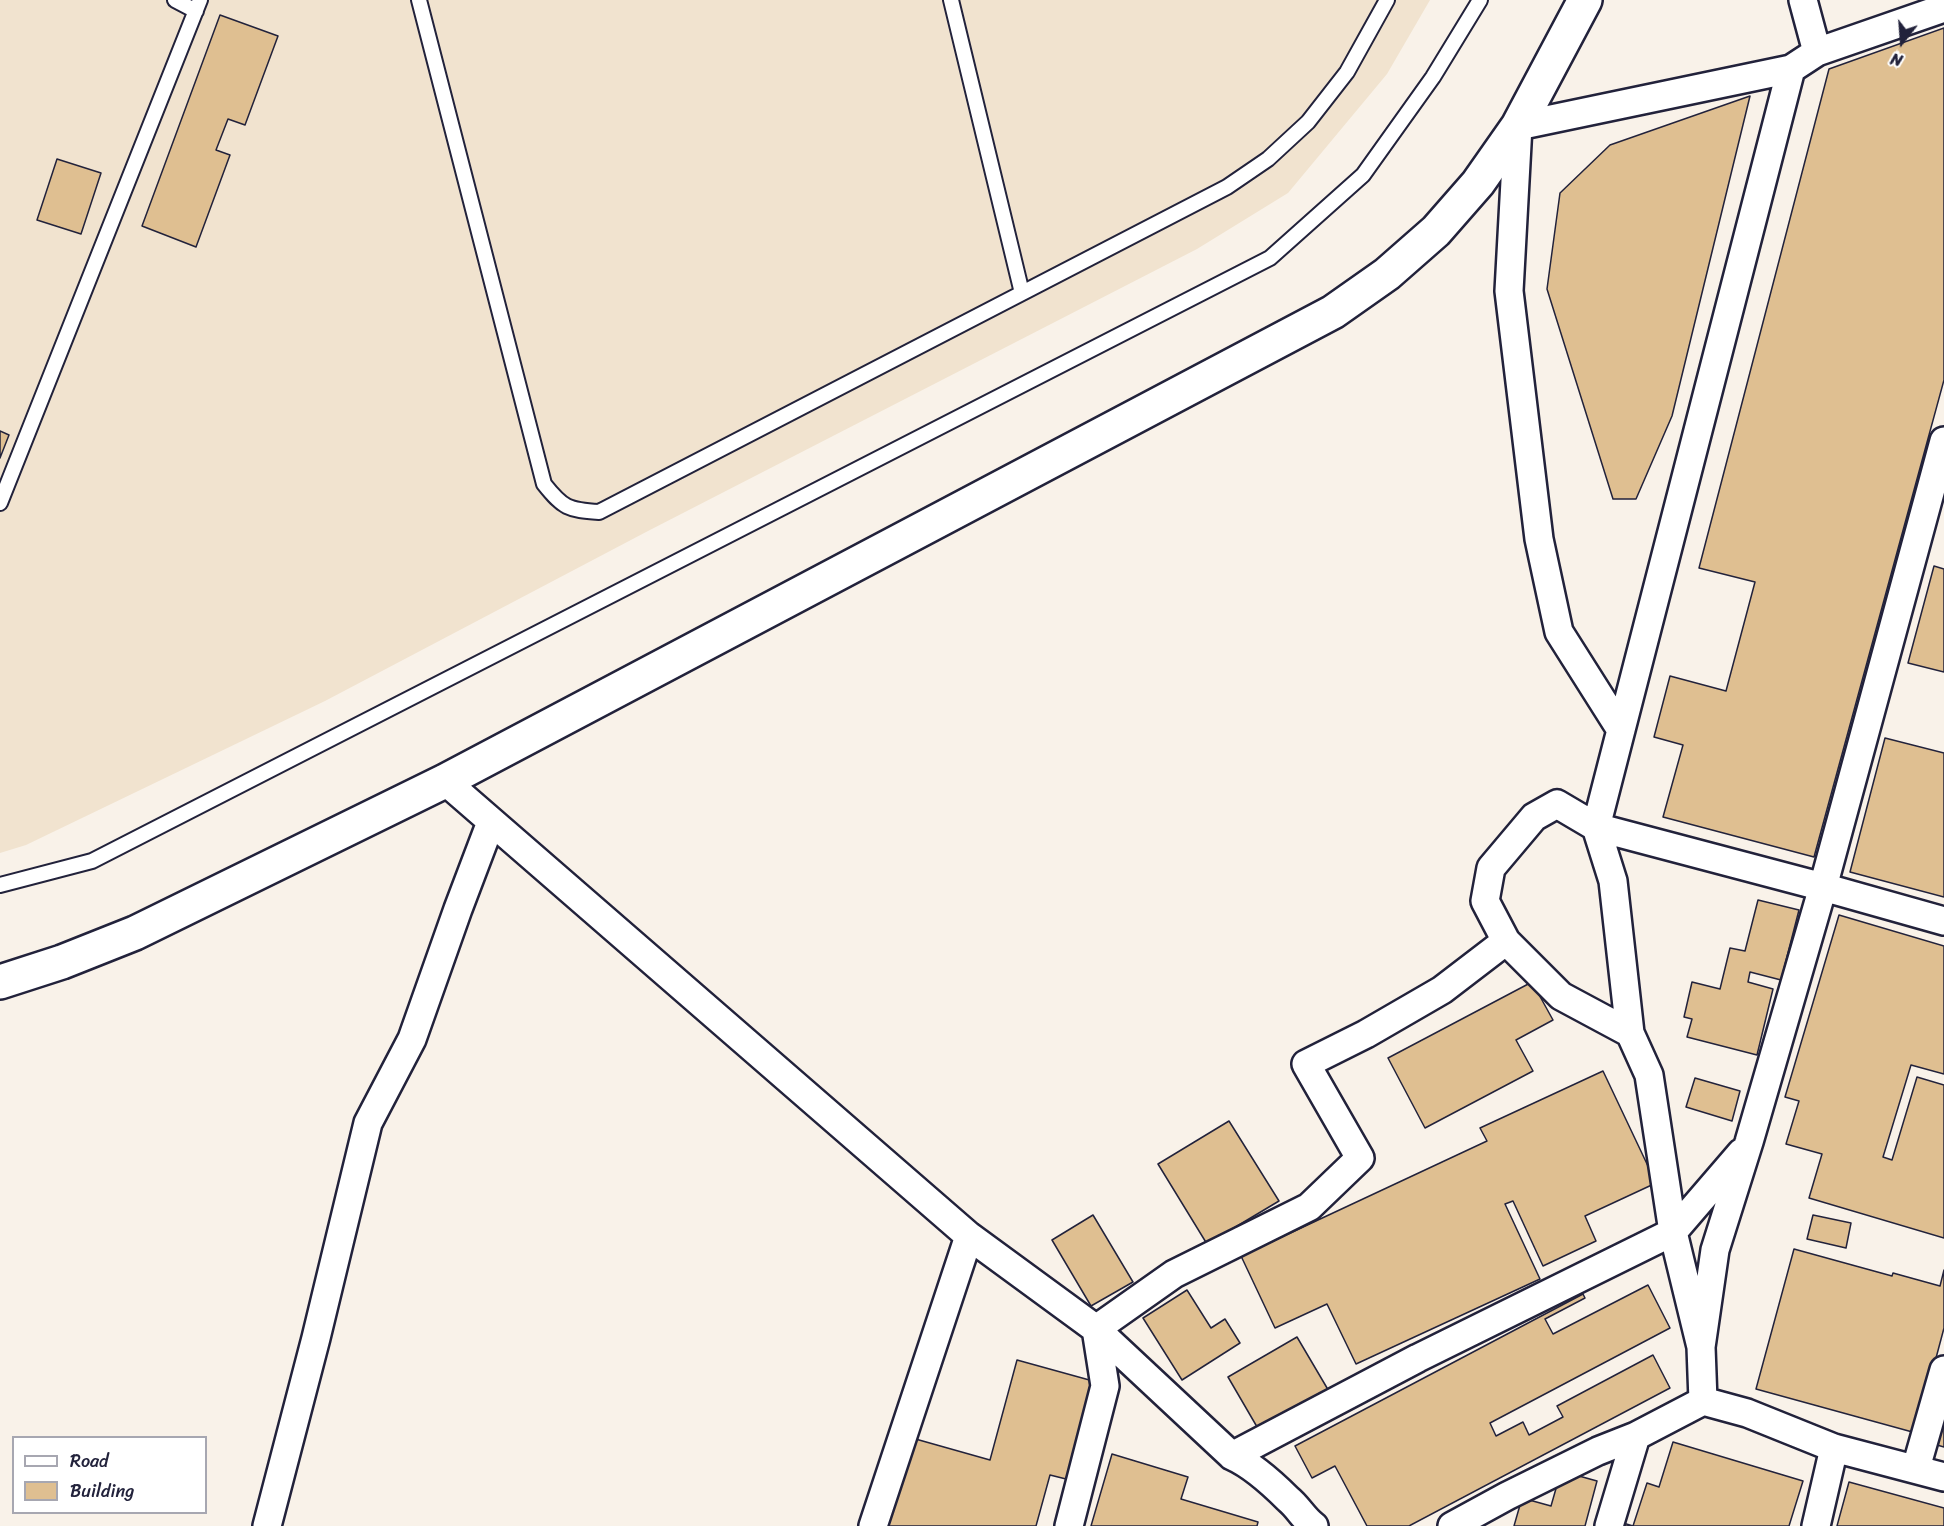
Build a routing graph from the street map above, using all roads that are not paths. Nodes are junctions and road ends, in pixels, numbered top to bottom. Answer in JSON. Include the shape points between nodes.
{"nodes":[{"id":1,"x":175,"y":0,"type":"edge"},
{"id":2,"x":419,"y":0,"type":"edge"},
{"id":3,"x":951,"y":0,"type":"edge"},
{"id":4,"x":1387,"y":0,"type":"edge"},
{"id":5,"x":1480,"y":0,"type":"edge"},
{"id":6,"x":1585,"y":0,"type":"edge"},
{"id":7,"x":1803,"y":0,"type":"edge"},
{"id":8,"x":198,"y":6,"type":"edge"},
{"id":9,"x":1944,"y":9,"type":"edge"},
{"id":10,"x":1817,"y":52,"type":"junction"},
{"id":11,"x":1791,"y":69,"type":"junction"},
{"id":12,"x":1518,"y":126,"type":"junction"},
{"id":13,"x":1022,"y":293,"type":"junction"},
{"id":14,"x":1944,"y":441,"type":"edge"},
{"id":15,"x":0,"y":503,"type":"edge"},
{"id":16,"x":1621,"y":730,"type":"junction"},
{"id":17,"x":445,"y":781,"type":"junction"},
{"id":18,"x":491,"y":822,"type":"junction"},
{"id":19,"x":1596,"y":827,"type":"junction"},
{"id":20,"x":0,"y":885,"type":"edge"},
{"id":21,"x":1823,"y":887,"type":"junction"},
{"id":22,"x":1944,"y":921,"type":"edge"},
{"id":23,"x":1506,"y":941,"type":"junction"},
{"id":24,"x":0,"y":982,"type":"edge"},
{"id":25,"x":1630,"y":1033,"type":"junction"},
{"id":26,"x":1749,"y":1142,"type":"junction"},
{"id":27,"x":1673,"y":1232,"type":"junction"},
{"id":28,"x":969,"y":1236,"type":"junction"},
{"id":29,"x":1096,"y":1329,"type":"junction"},
{"id":30,"x":1701,"y":1347,"type":"junction"},
{"id":31,"x":1944,"y":1370,"type":"edge"},
{"id":32,"x":1703,"y":1401,"type":"junction"},
{"id":33,"x":1636,"y":1436,"type":"junction"},
{"id":34,"x":1834,"y":1448,"type":"junction"},
{"id":35,"x":1232,"y":1456,"type":"junction"},
{"id":36,"x":1916,"y":1468,"type":"junction"},
{"id":37,"x":1944,"y":1477,"type":"edge"},
{"id":38,"x":1289,"y":1499,"type":"junction"},
{"id":39,"x":267,"y":1526,"type":"edge"},
{"id":40,"x":873,"y":1526,"type":"edge"},
{"id":41,"x":1069,"y":1526,"type":"edge"},
{"id":42,"x":1280,"y":1526,"type":"edge"},
{"id":43,"x":1314,"y":1526,"type":"edge"},
{"id":44,"x":1452,"y":1526,"type":"edge"},
{"id":45,"x":1609,"y":1526,"type":"edge"},
{"id":46,"x":1816,"y":1526,"type":"edge"}],
"edges":[{"from":1,"to":8,"type":"lane"},
{"from":2,"to":13,"type":"lane","via":[[544,484],[558,502],[575,510],[598,512]]},
{"from":3,"to":13,"type":"lane"},
{"from":4,"to":13,"type":"lane","via":[[1347,72],[1308,122],[1268,159],[1227,187]]},
{"from":5,"to":20,"type":"lane","via":[[1433,77],[1363,175],[1270,258],[92,861]]},
{"from":6,"to":12,"type":"street"},
{"from":7,"to":10,"type":"street"},
{"from":8,"to":15,"type":"lane"},
{"from":9,"to":10,"type":"street"},
{"from":10,"to":11,"type":"street"},
{"from":11,"to":12,"type":"street"},
{"from":11,"to":16,"type":"street"},
{"from":12,"to":16,"type":"street","via":[[1509,291],[1539,539],[1559,633]]},
{"from":12,"to":17,"type":"street","via":[[1478,183],[1436,231],[1387,274],[1333,312]]},
{"from":14,"to":21,"type":"street"},
{"from":16,"to":19,"type":"street"},
{"from":17,"to":18,"type":"street"},
{"from":17,"to":24,"type":"street","via":[[135,933]]},
{"from":18,"to":28,"type":"street"},
{"from":18,"to":39,"type":"street","via":[[412,1039],[369,1123]]},
{"from":19,"to":21,"type":"street"},
{"from":19,"to":23,"type":"street","via":[[1557,804],[1534,817],[1491,868],[1485,901]]},
{"from":19,"to":25,"type":"street","via":[[1613,881]]},
{"from":21,"to":22,"type":"street"},
{"from":21,"to":26,"type":"street"},
{"from":23,"to":25,"type":"street","via":[[1561,996]]},
{"from":23,"to":29,"type":"street","via":[[1442,990],[1306,1065],[1360,1158],[1309,1207],[1174,1274]]},
{"from":25,"to":27,"type":"street","via":[[1649,1075]]},
{"from":26,"to":27,"type":"street"},
{"from":26,"to":30,"type":"street","via":[[1715,1250]]},
{"from":27,"to":30,"type":"street"},
{"from":27,"to":35,"type":"street","via":[[1418,1358]]},
{"from":28,"to":29,"type":"street"},
{"from":28,"to":40,"type":"street"},
{"from":29,"to":35,"type":"street"},
{"from":29,"to":41,"type":"street","via":[[1105,1386]]},
{"from":30,"to":32,"type":"street"},
{"from":31,"to":36,"type":"street"},
{"from":32,"to":33,"type":"street"},
{"from":32,"to":34,"type":"street","via":[[1747,1413]]},
{"from":33,"to":44,"type":"street","via":[[1598,1451]]},
{"from":33,"to":45,"type":"street"},
{"from":34,"to":36,"type":"street"},
{"from":34,"to":46,"type":"street"},
{"from":35,"to":38,"type":"street"},
{"from":36,"to":37,"type":"street"},
{"from":38,"to":42,"type":"street"},
{"from":38,"to":43,"type":"street"}]}
